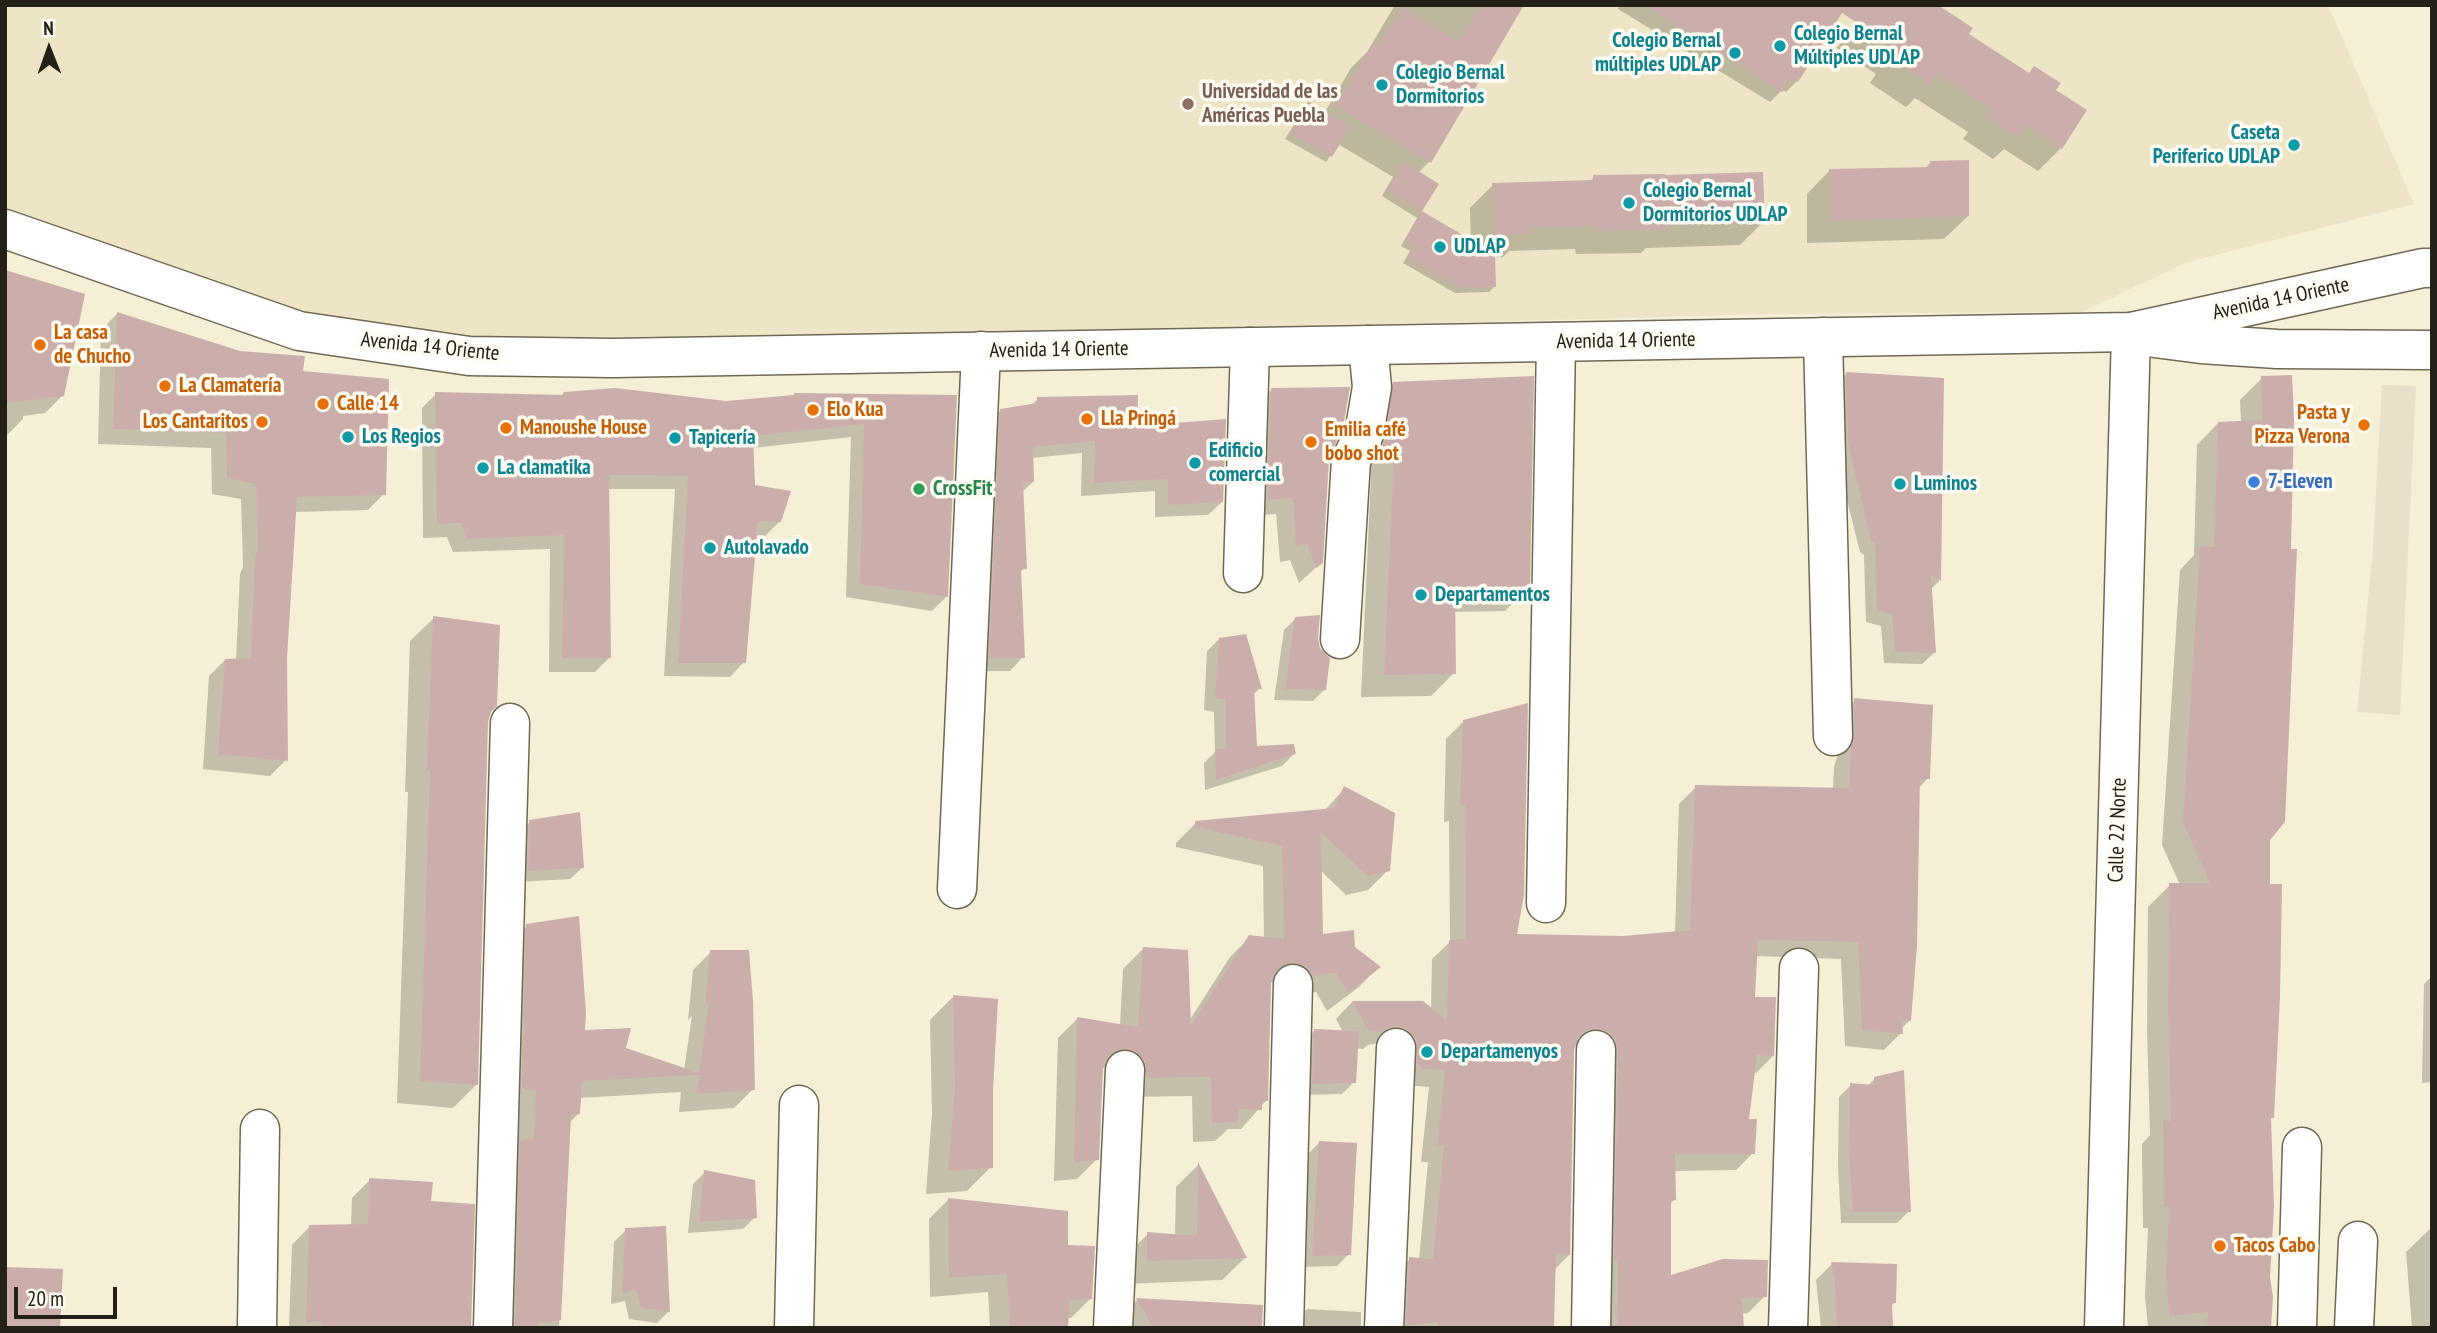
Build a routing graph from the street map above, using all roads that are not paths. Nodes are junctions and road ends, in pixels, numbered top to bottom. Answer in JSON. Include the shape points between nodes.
{"nodes":[{"id":1,"x":5,"y":229,"type":"edge"},
{"id":2,"x":2432,"y":268,"type":"edge"},
{"id":3,"x":2132,"y":332,"type":"junction"},
{"id":4,"x":1823,"y":337,"type":"junction"},
{"id":5,"x":1556,"y":342,"type":"junction"},
{"id":6,"x":1368,"y":345,"type":"junction"},
{"id":7,"x":1250,"y":347,"type":"junction"},
{"id":8,"x":2432,"y":350,"type":"edge"},
{"id":9,"x":981,"y":351,"type":"junction"},
{"id":10,"x":1243,"y":573,"type":"dead end"},
{"id":11,"x":1340,"y":639,"type":"dead end"},
{"id":12,"x":510,"y":723,"type":"dead end"},
{"id":13,"x":1833,"y":736,"type":"dead end"},
{"id":14,"x":957,"y":889,"type":"dead end"},
{"id":15,"x":1546,"y":903,"type":"dead end"},
{"id":16,"x":1799,"y":968,"type":"dead end"},
{"id":17,"x":1293,"y":984,"type":"dead end"},
{"id":18,"x":1396,"y":1048,"type":"dead end"},
{"id":19,"x":1596,"y":1050,"type":"dead end"},
{"id":20,"x":1125,"y":1070,"type":"dead end"},
{"id":21,"x":799,"y":1105,"type":"dead end"},
{"id":22,"x":260,"y":1129,"type":"dead end"},
{"id":23,"x":2302,"y":1147,"type":"dead end"},
{"id":24,"x":2358,"y":1241,"type":"dead end"},
{"id":25,"x":257,"y":1328,"type":"edge"},
{"id":26,"x":493,"y":1328,"type":"edge"},
{"id":27,"x":794,"y":1328,"type":"edge"},
{"id":28,"x":1113,"y":1328,"type":"edge"},
{"id":29,"x":1284,"y":1328,"type":"edge"},
{"id":30,"x":1384,"y":1328,"type":"edge"},
{"id":31,"x":1591,"y":1328,"type":"edge"},
{"id":32,"x":1788,"y":1328,"type":"edge"},
{"id":33,"x":2104,"y":1328,"type":"edge"},
{"id":34,"x":2297,"y":1328,"type":"edge"},
{"id":35,"x":2354,"y":1328,"type":"edge"}],
"edges":[{"from":1,"to":9,"type":"street","name":"Avenida 14 Oriente","via":[[299,331],[469,356]]},
{"from":2,"to":3,"type":"street","name":"Avenida 14 Oriente"},
{"from":3,"to":4,"type":"street","name":"Avenida 14 Oriente"},
{"from":3,"to":8,"type":"street","name":"Avenida 14 Oriente","via":[[2158,340],[2277,349]]},
{"from":3,"to":33,"type":"street","name":"Calle 22 Norte"},
{"from":4,"to":5,"type":"street","name":"Avenida 14 Oriente"},
{"from":4,"to":13,"type":"street"},
{"from":5,"to":6,"type":"street","name":"Avenida 14 Oriente"},
{"from":5,"to":15,"type":"street"},
{"from":6,"to":7,"type":"street","name":"Avenida 14 Oriente"},
{"from":6,"to":11,"type":"street","via":[[1372,387],[1364,434],[1351,460]]},
{"from":7,"to":9,"type":"street","name":"Avenida 14 Oriente"},
{"from":7,"to":10,"type":"street"},
{"from":9,"to":14,"type":"street"},
{"from":12,"to":26,"type":"street"},
{"from":16,"to":32,"type":"street"},
{"from":17,"to":29,"type":"street"},
{"from":18,"to":30,"type":"street"},
{"from":19,"to":31,"type":"street"},
{"from":20,"to":28,"type":"street"},
{"from":21,"to":27,"type":"street"},
{"from":22,"to":25,"type":"street"},
{"from":23,"to":34,"type":"street"},
{"from":24,"to":35,"type":"street"}]}
